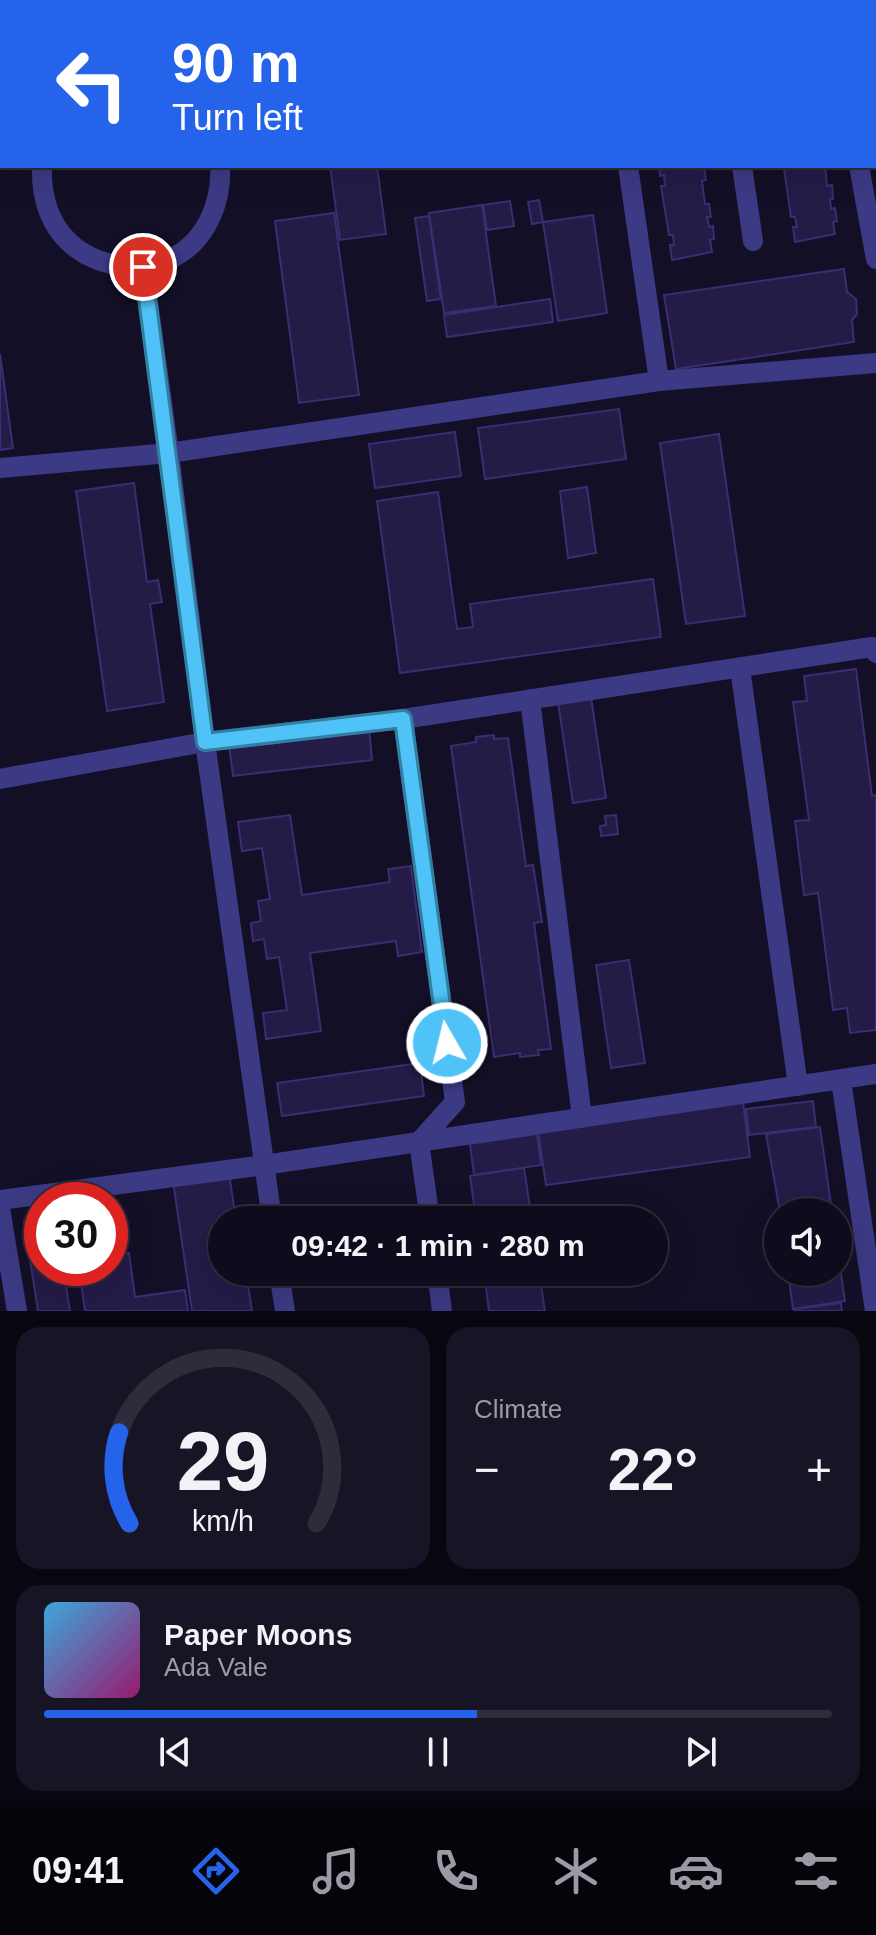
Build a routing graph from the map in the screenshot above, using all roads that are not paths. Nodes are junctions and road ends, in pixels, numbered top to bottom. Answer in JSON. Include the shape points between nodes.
{"nodes":[{"id":1,"x":42,"y":168,"type":"edge"},
{"id":2,"x":220,"y":168,"type":"edge"},
{"id":3,"x":628,"y":168,"type":"edge"},
{"id":4,"x":742,"y":168,"type":"edge"},
{"id":5,"x":859,"y":168,"type":"edge"},
{"id":6,"x":753,"y":241,"type":"dead end"},
{"id":7,"x":876,"y":259,"type":"edge"},
{"id":8,"x":143,"y":267,"type":"junction"},
{"id":9,"x":876,"y":363,"type":"edge"},
{"id":10,"x":659,"y":381,"type":"junction"},
{"id":11,"x":169,"y":453,"type":"junction"},
{"id":12,"x":0,"y":468,"type":"edge"},
{"id":13,"x":876,"y":653,"type":"edge"},
{"id":14,"x":740,"y":668,"type":"junction"},
{"id":15,"x":530,"y":699,"type":"junction"},
{"id":16,"x":403,"y":719,"type":"junction"},
{"id":17,"x":205,"y":742,"type":"junction"},
{"id":18,"x":0,"y":779,"type":"edge"},
{"id":19,"x":876,"y":1074,"type":"edge"},
{"id":20,"x":841,"y":1080,"type":"junction"},
{"id":21,"x":798,"y":1086,"type":"junction"},
{"id":22,"x":582,"y":1118,"type":"junction"},
{"id":23,"x":419,"y":1142,"type":"junction"},
{"id":24,"x":264,"y":1165,"type":"junction"},
{"id":25,"x":0,"y":1200,"type":"edge"},
{"id":26,"x":270,"y":1206,"type":"edge"},
{"id":27,"x":428,"y":1206,"type":"edge"},
{"id":28,"x":0,"y":1208,"type":"edge"},
{"id":29,"x":281,"y":1286,"type":"edge"},
{"id":30,"x":439,"y":1286,"type":"edge"},
{"id":31,"x":17,"y":1311,"type":"edge"},
{"id":32,"x":285,"y":1311,"type":"edge"},
{"id":33,"x":442,"y":1311,"type":"edge"},
{"id":34,"x":875,"y":1311,"type":"edge"}],
"edges":[{"from":1,"to":8,"type":"street","via":[[48,212],[72,246],[103,263]]},
{"from":2,"to":8,"type":"street","via":[[219,195],[209,222],[188,247]]},
{"from":3,"to":10,"type":"street"},
{"from":4,"to":6,"type":"street"},
{"from":5,"to":7,"type":"street"},
{"from":8,"to":11,"type":"street"},
{"from":9,"to":10,"type":"street"},
{"from":10,"to":11,"type":"street"},
{"from":11,"to":12,"type":"street"},
{"from":11,"to":17,"type":"street"},
{"from":13,"to":14,"type":"street","via":[[872,647]]},
{"from":14,"to":15,"type":"street"},
{"from":14,"to":21,"type":"street"},
{"from":15,"to":16,"type":"street"},
{"from":15,"to":22,"type":"street"},
{"from":16,"to":17,"type":"street"},
{"from":16,"to":23,"type":"street","via":[[455,1102]]},
{"from":17,"to":18,"type":"street"},
{"from":17,"to":24,"type":"street"},
{"from":19,"to":20,"type":"street"},
{"from":20,"to":21,"type":"street"},
{"from":20,"to":34,"type":"street"},
{"from":21,"to":22,"type":"street"},
{"from":22,"to":23,"type":"street"},
{"from":23,"to":24,"type":"street"},
{"from":23,"to":27,"type":"street"},
{"from":24,"to":25,"type":"street"},
{"from":24,"to":26,"type":"street"},
{"from":28,"to":31,"type":"street"},
{"from":29,"to":32,"type":"street"},
{"from":30,"to":33,"type":"street"}]}
